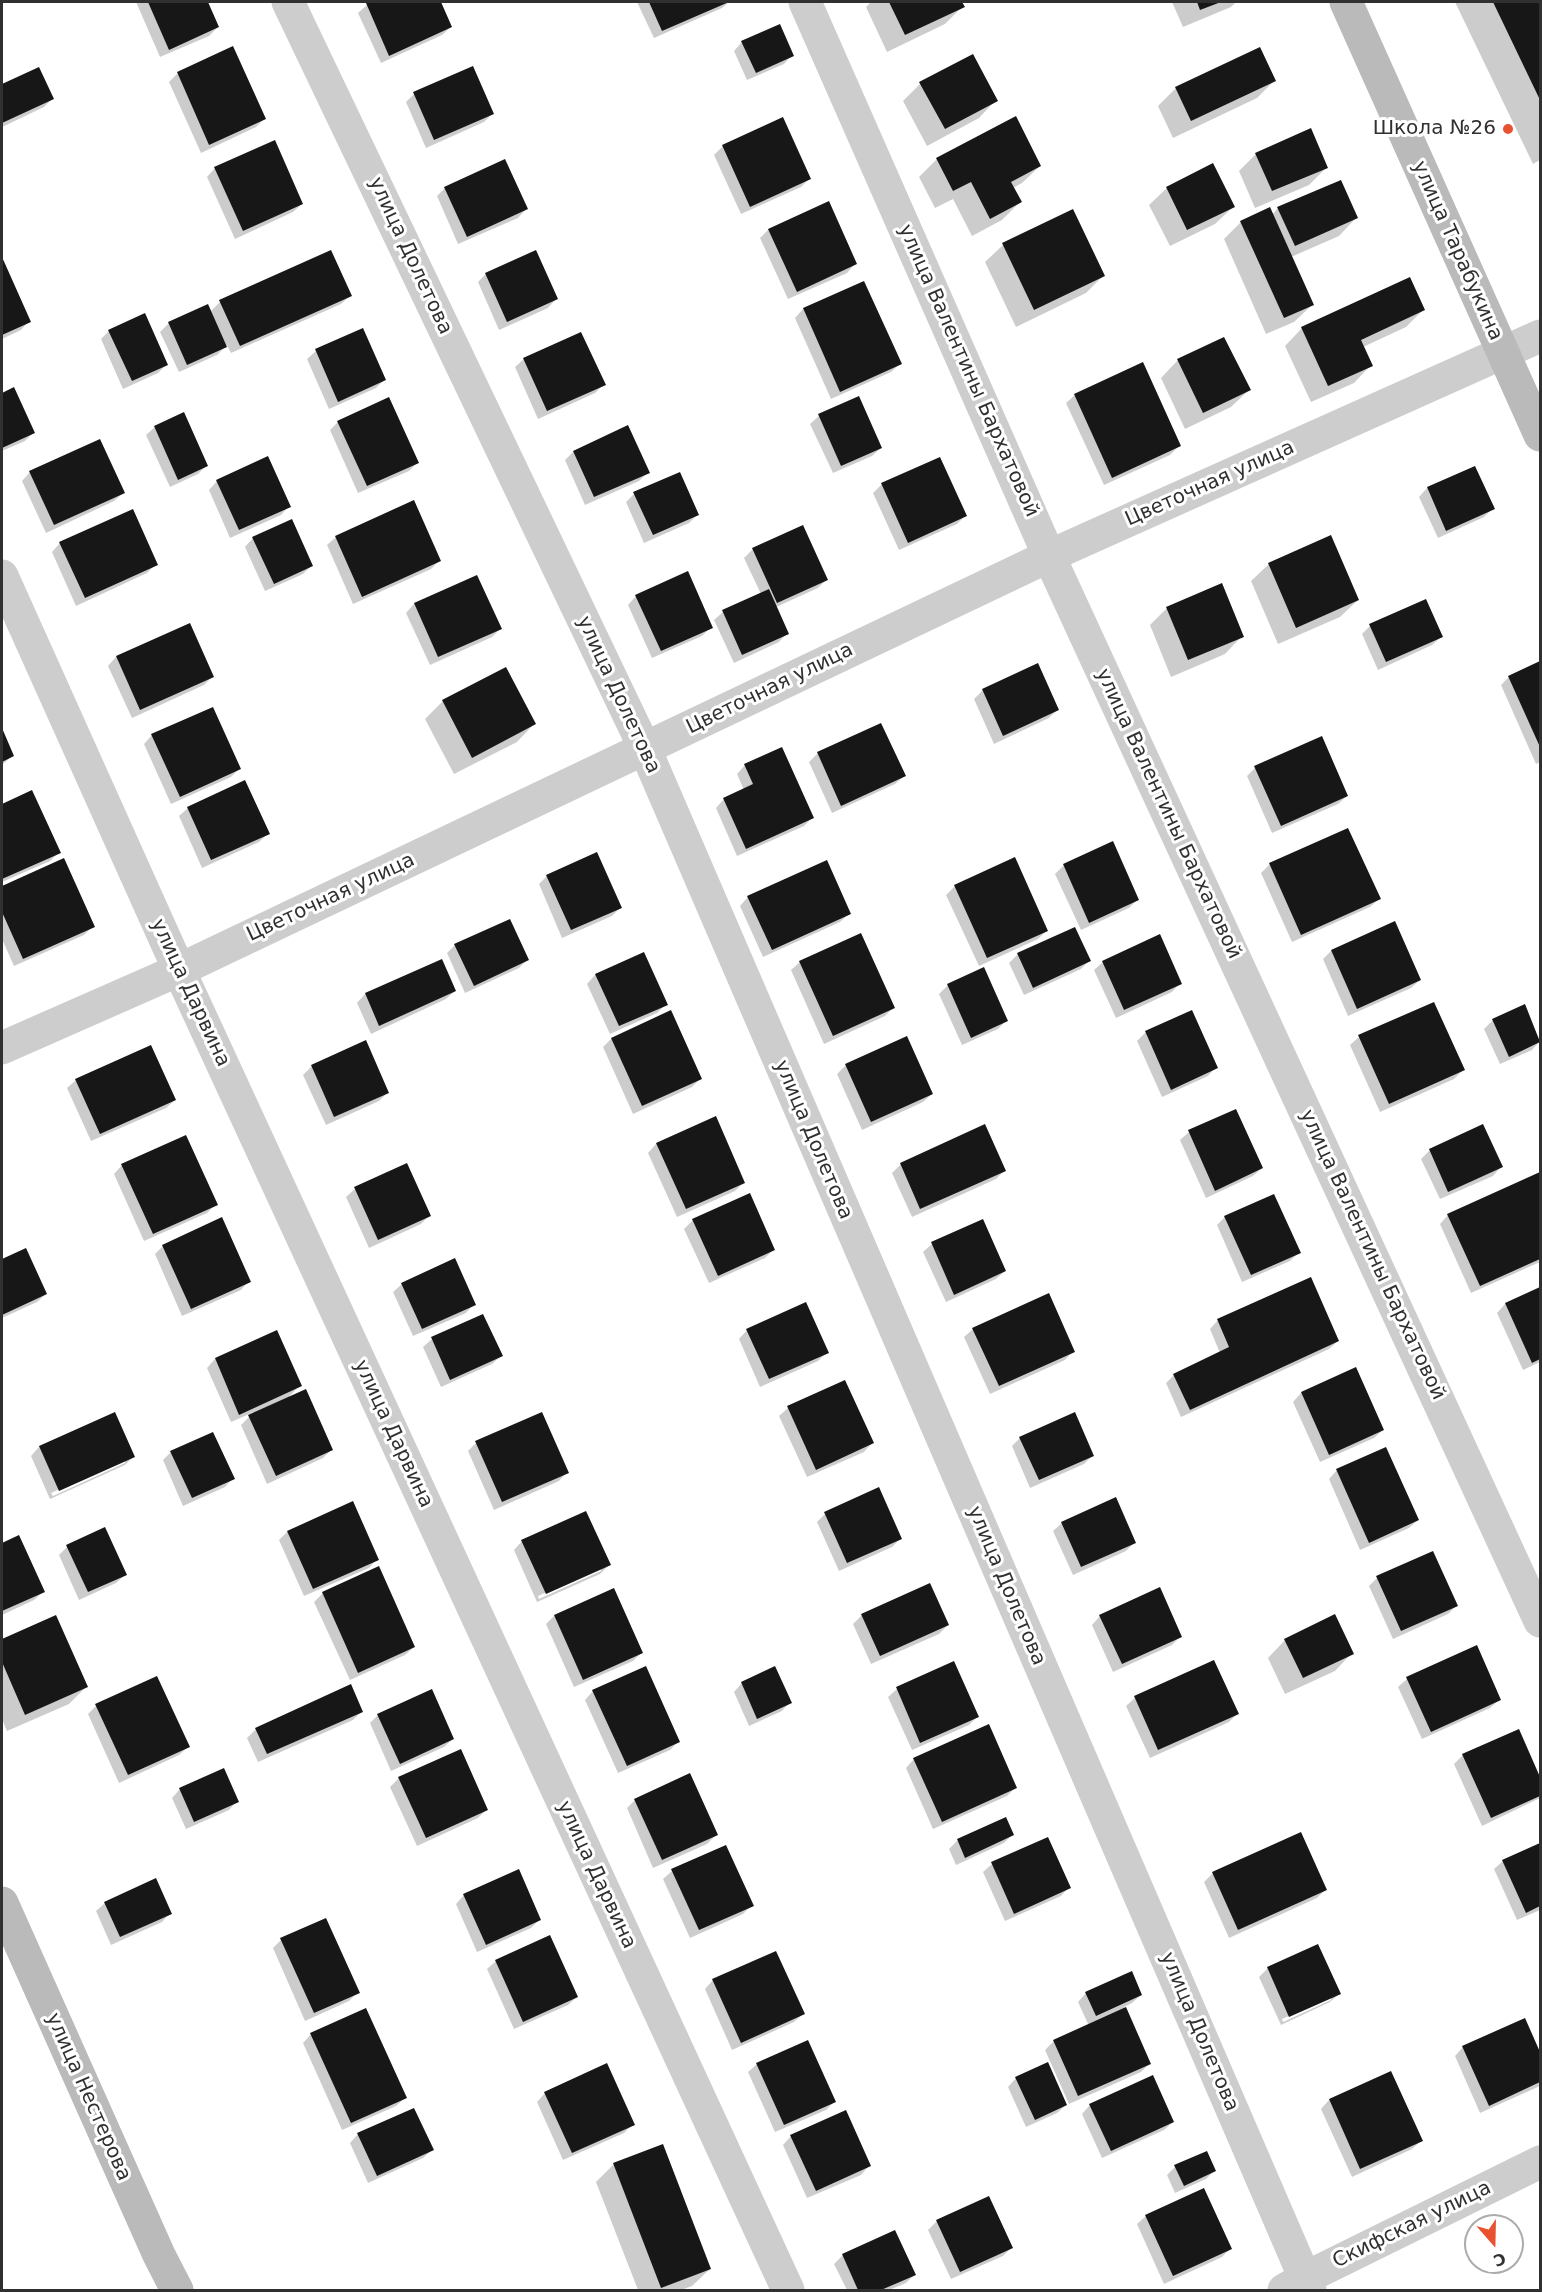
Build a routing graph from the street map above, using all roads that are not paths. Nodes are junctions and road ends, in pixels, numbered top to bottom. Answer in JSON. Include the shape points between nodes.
{"nodes":[{"id":1,"x":288,"y":2,"type":"edge"},
{"id":2,"x":805,"y":2,"type":"edge"},
{"id":3,"x":1346,"y":2,"type":"edge"},
{"id":4,"x":1540,"y":336,"type":"edge"},
{"id":5,"x":1503,"y":353,"type":"junction"},
{"id":6,"x":1540,"y":435,"type":"edge"},
{"id":7,"x":1049,"y":556,"type":"junction"},
{"id":8,"x":2,"y":576,"type":"edge"},
{"id":9,"x":645,"y":749,"type":"junction"},
{"id":10,"x":179,"y":970,"type":"junction"},
{"id":11,"x":2,"y":1048,"type":"edge"},
{"id":12,"x":1540,"y":1621,"type":"edge"},
{"id":13,"x":2,"y":1903,"type":"edge"},
{"id":14,"x":1540,"y":2162,"type":"edge"},
{"id":15,"x":1300,"y":2286,"type":"edge"},
{"id":16,"x":177,"y":2290,"type":"edge"},
{"id":17,"x":788,"y":2290,"type":"edge"}],
"edges":[{"from":1,"to":9,"type":"street","name":"улица Долетова"},
{"from":2,"to":7,"type":"street","name":"улица Валентины Бархатовой"},
{"from":3,"to":5,"type":"main road","name":"улица Тарабукина"},
{"from":4,"to":5,"type":"street","name":"Цветочная улица"},
{"from":5,"to":6,"type":"main road","name":"улица Тарабукина"},
{"from":5,"to":7,"type":"street","name":"Цветочная улица"},
{"from":7,"to":9,"type":"street","name":"Цветочная улица"},
{"from":7,"to":12,"type":"street","name":"улица Валентины Бархатовой"},
{"from":8,"to":10,"type":"street","name":"улица Дарвина"},
{"from":9,"to":10,"type":"street","name":"Цветочная улица"},
{"from":9,"to":15,"type":"street","name":"улица Долетова"},
{"from":10,"to":11,"type":"street","name":"Цветочная улица"},
{"from":10,"to":17,"type":"street","name":"улица Дарвина"},
{"from":13,"to":16,"type":"main road","name":"улица Нестерова"},
{"from":14,"to":15,"type":"street","name":"Скифская улица"}]}
